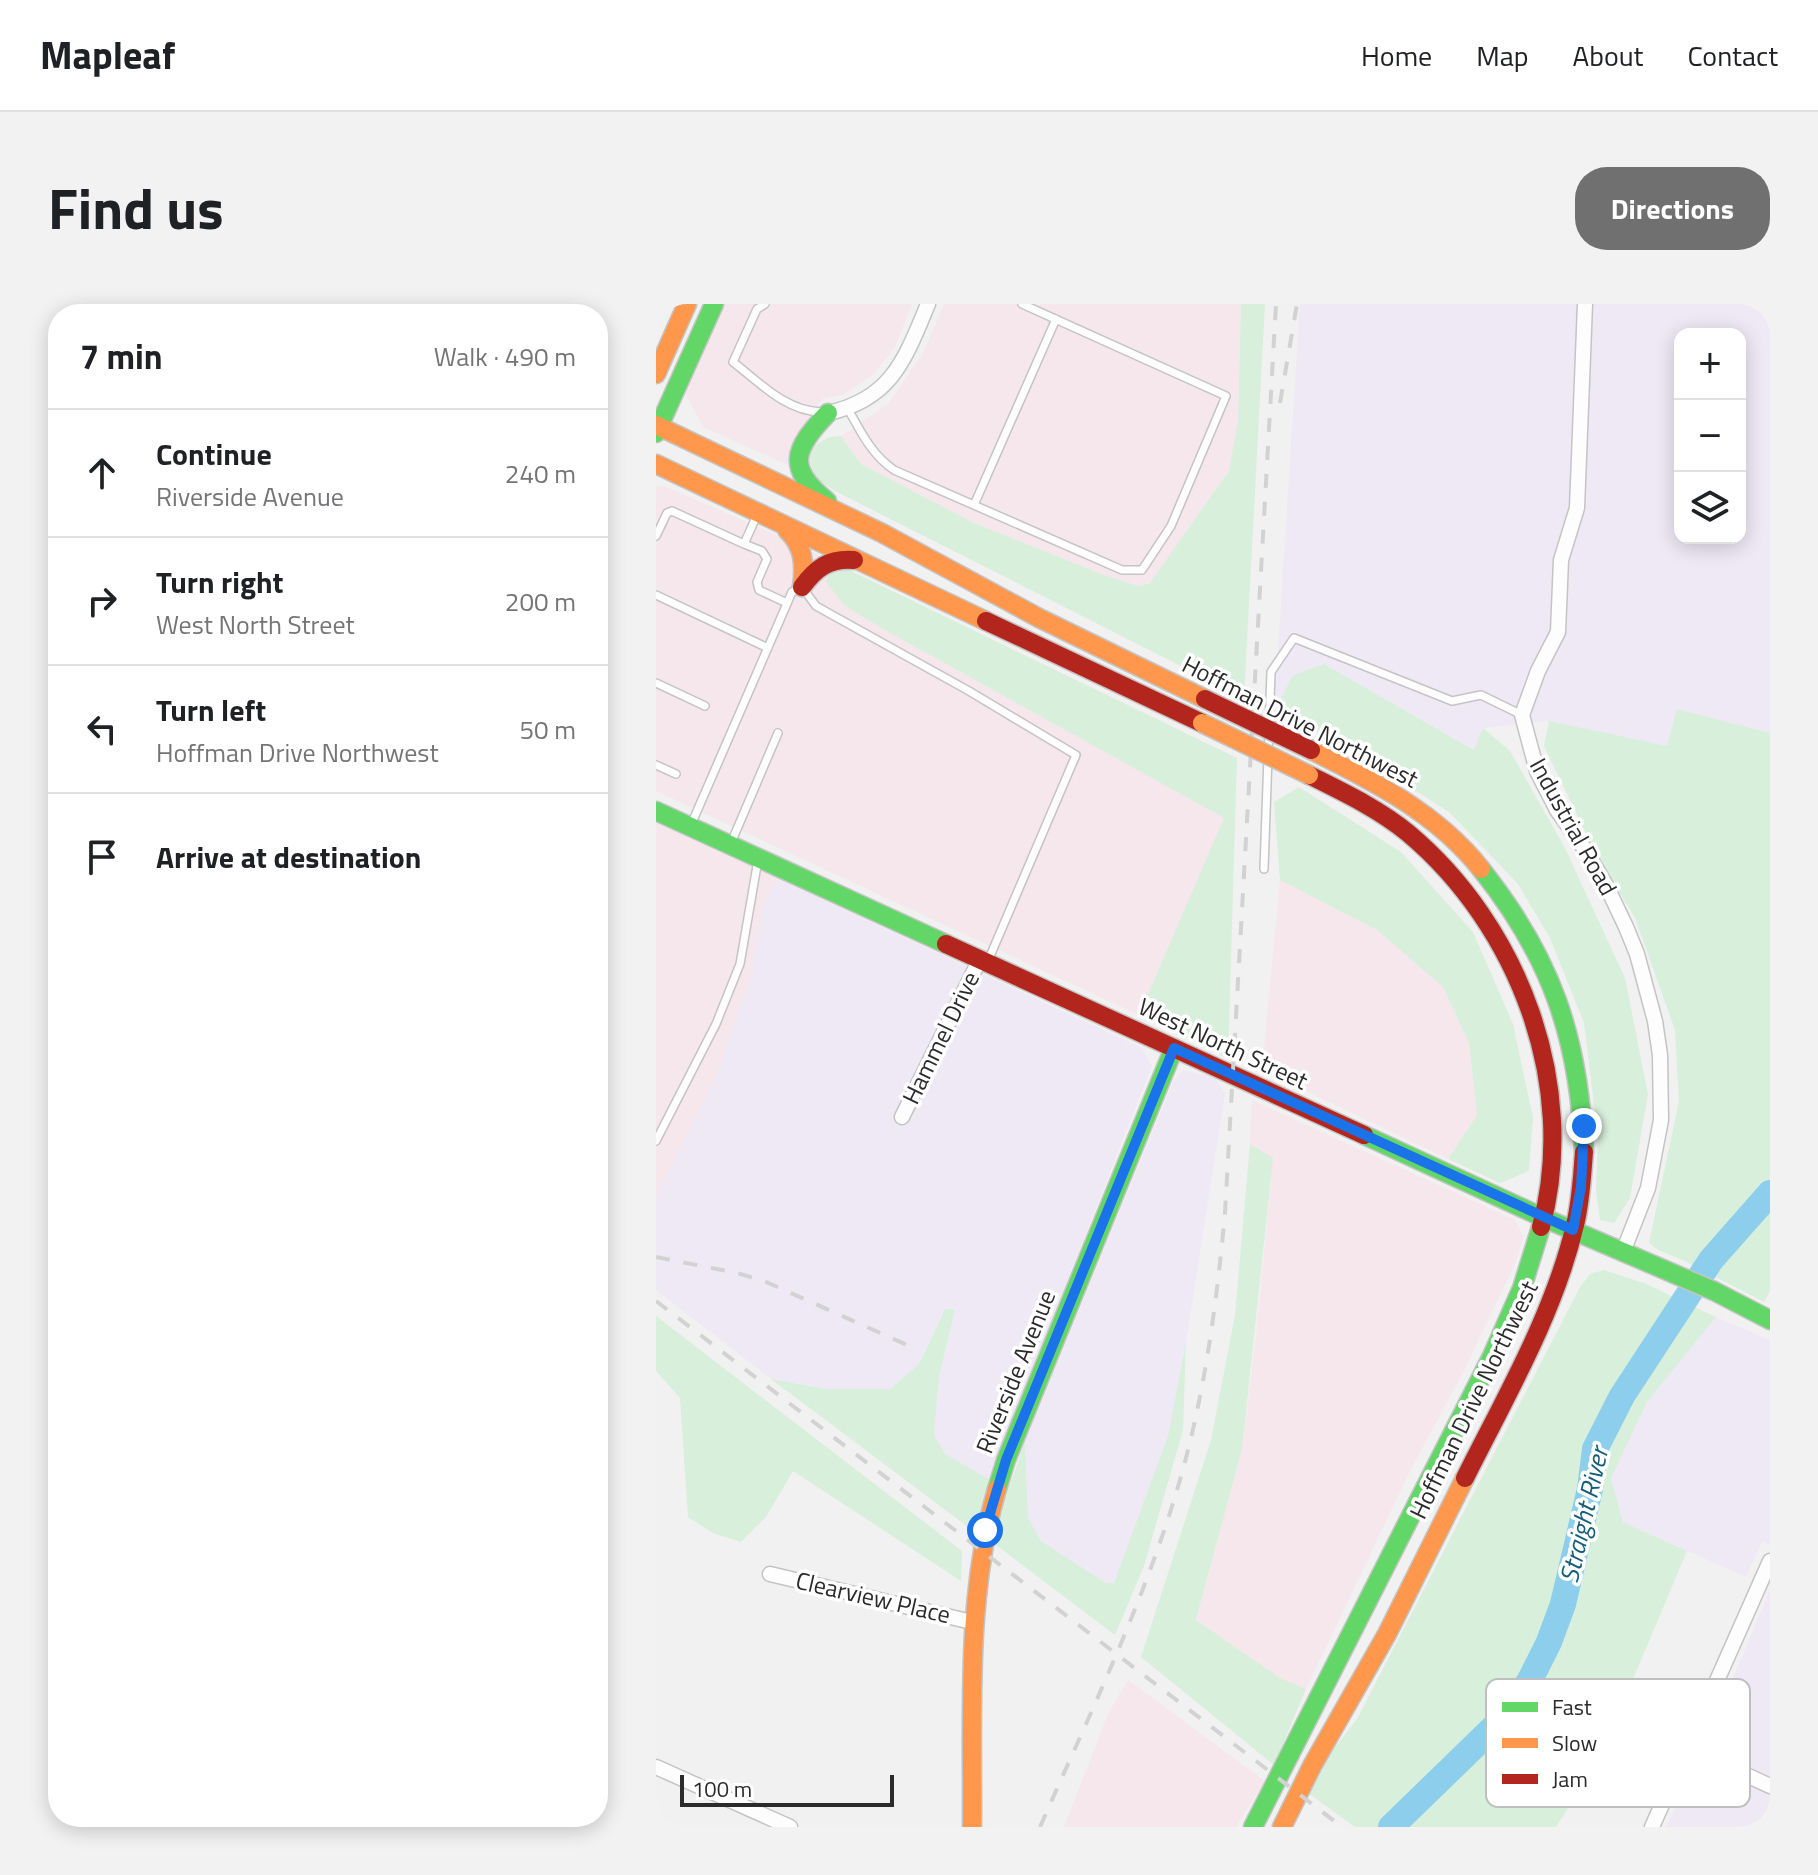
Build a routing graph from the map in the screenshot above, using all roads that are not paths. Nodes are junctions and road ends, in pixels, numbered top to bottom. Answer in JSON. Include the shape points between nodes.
{"nodes":[{"id":1,"x":687,"y":304,"type":"edge"},
{"id":2,"x":714,"y":304,"type":"edge"},
{"id":3,"x":765,"y":304,"type":"edge"},
{"id":4,"x":928,"y":304,"type":"edge"},
{"id":5,"x":1022,"y":304,"type":"edge"},
{"id":6,"x":1585,"y":304,"type":"edge"},
{"id":7,"x":1056,"y":319,"type":"junction"},
{"id":8,"x":656,"y":374,"type":"edge"},
{"id":9,"x":848,"y":409,"type":"junction"},
{"id":10,"x":828,"y":413,"type":"junction"},
{"id":11,"x":657,"y":428,"type":"edge"},
{"id":12,"x":656,"y":464,"type":"edge"},
{"id":13,"x":974,"y":505,"type":"junction"},
{"id":14,"x":758,"y":513,"type":"junction"},
{"id":15,"x":777,"y":522,"type":"junction"},
{"id":16,"x":882,"y":533,"type":"junction"},
{"id":17,"x":656,"y":536,"type":"edge"},
{"id":18,"x":744,"y":544,"type":"junction"},
{"id":19,"x":866,"y":562,"type":"junction"},
{"id":20,"x":802,"y":587,"type":"junction"},
{"id":21,"x":656,"y":595,"type":"edge"},
{"id":22,"x":787,"y":603,"type":"junction"},
{"id":23,"x":768,"y":648,"type":"junction"},
{"id":24,"x":656,"y":683,"type":"edge"},
{"id":25,"x":705,"y":706,"type":"dead end"},
{"id":26,"x":1522,"y":715,"type":"junction"},
{"id":27,"x":778,"y":733,"type":"dead end"},
{"id":28,"x":656,"y":765,"type":"edge"},
{"id":29,"x":676,"y":774,"type":"dead end"},
{"id":30,"x":656,"y":811,"type":"edge"},
{"id":31,"x":690,"y":826,"type":"junction"},
{"id":32,"x":730,"y":845,"type":"junction"},
{"id":33,"x":759,"y":858,"type":"junction"},
{"id":34,"x":1264,"y":869,"type":"dead end"},
{"id":35,"x":984,"y":961,"type":"junction"},
{"id":36,"x":1174,"y":1048,"type":"junction"},
{"id":37,"x":902,"y":1117,"type":"dead end"},
{"id":38,"x":656,"y":1141,"type":"edge"},
{"id":39,"x":1544,"y":1218,"type":"junction"},
{"id":40,"x":1573,"y":1230,"type":"junction"},
{"id":41,"x":1623,"y":1252,"type":"junction"},
{"id":42,"x":1770,"y":1320,"type":"edge"},
{"id":43,"x":1770,"y":1563,"type":"edge"},
{"id":44,"x":770,"y":1574,"type":"dead end"},
{"id":45,"x":976,"y":1623,"type":"junction"},
{"id":46,"x":1719,"y":1679,"type":"edge"},
{"id":47,"x":656,"y":1767,"type":"edge"},
{"id":48,"x":1750,"y":1777,"type":"edge"},
{"id":49,"x":1770,"y":1786,"type":"edge"},
{"id":50,"x":1661,"y":1807,"type":"edge"},
{"id":51,"x":790,"y":1827,"type":"edge"},
{"id":52,"x":972,"y":1827,"type":"edge"},
{"id":53,"x":1253,"y":1827,"type":"edge"},
{"id":54,"x":1282,"y":1827,"type":"edge"},
{"id":55,"x":1652,"y":1827,"type":"edge"}],
"edges":[{"from":1,"to":8,"type":"main road"},
{"from":2,"to":11,"type":"main road"},
{"from":3,"to":10,"type":"lane","via":[[757,309],[733,362],[788,404]]},
{"from":4,"to":9,"type":"street","via":[[894,375]]},
{"from":5,"to":7,"type":"lane"},
{"from":6,"to":26,"type":"street","via":[[1577,508],[1561,560],[1558,632]]},
{"from":7,"to":13,"type":"lane"},
{"from":7,"to":13,"type":"lane","via":[[1226,396],[1177,515],[1142,570],[1132,572]]},
{"from":9,"to":10,"type":"street"},
{"from":9,"to":13,"type":"lane","via":[[880,461]]},
{"from":10,"to":16,"type":"main road","via":[[798,448],[797,471],[823,499]]},
{"from":11,"to":16,"type":"main road","name":"Hoffman Drive Northwest"},
{"from":12,"to":14,"type":"main road","name":"Hoffman Drive Northwest"},
{"from":14,"to":15,"type":"main road","name":"Hoffman Drive Northwest"},
{"from":14,"to":18,"type":"lane"},
{"from":15,"to":19,"type":"main road","name":"Hoffman Drive Northwest"},
{"from":15,"to":20,"type":"main road","via":[[801,548]]},
{"from":16,"to":40,"type":"main road","name":"Hoffman Drive Northwest","bridge":true,"via":[[1039,618],[1382,787],[1437,825],[1483,871],[1527,932],[1563,1012],[1577,1070],[1584,1155]]},
{"from":17,"to":18,"type":"lane","via":[[672,511]]},
{"from":18,"to":22,"type":"lane","via":[[767,559],[759,590]]},
{"from":19,"to":20,"type":"main road","via":[[831,560]]},
{"from":19,"to":39,"type":"main road","name":"Hoffman Drive Northwest","bridge":true,"via":[[1367,804],[1419,842],[1463,887],[1502,946],[1530,1007],[1552,1111]]},
{"from":20,"to":22,"type":"lane"},
{"from":20,"to":35,"type":"lane","via":[[816,606],[1076,755]]},
{"from":21,"to":23,"type":"lane"},
{"from":22,"to":23,"type":"lane"},
{"from":23,"to":31,"type":"lane"},
{"from":24,"to":25,"type":"lane"},
{"from":26,"to":34,"type":"lane","via":[[1481,695],[1452,701],[1294,638],[1271,672]]},
{"from":26,"to":41,"type":"street","name":"Industrial Road","via":[[1537,771],[1607,887],[1632,940],[1655,1021],[1661,1120],[1648,1188]]},
{"from":27,"to":32,"type":"lane"},
{"from":28,"to":29,"type":"lane"},
{"from":30,"to":31,"type":"main road","name":"West North Street"},
{"from":31,"to":32,"type":"main road","name":"West North Street"},
{"from":32,"to":33,"type":"main road","name":"West North Street"},
{"from":33,"to":35,"type":"main road","name":"West North Street"},
{"from":33,"to":38,"type":"lane","via":[[740,964],[716,1024]]},
{"from":35,"to":36,"type":"main road","name":"West North Street"},
{"from":35,"to":37,"type":"street","name":"Hammel Drive"},
{"from":36,"to":39,"type":"main road","name":"West North Street"},
{"from":36,"to":45,"type":"main road","name":"Riverside Avenue","via":[[995,1491],[985,1530]]},
{"from":39,"to":40,"type":"main road","name":"West North Street"},
{"from":39,"to":53,"type":"main road","name":"Hoffman Drive Northwest","via":[[1511,1312]]},
{"from":40,"to":41,"type":"main road","name":"West North Street"},
{"from":40,"to":54,"type":"main road","name":"Hoffman Drive Northwest","via":[[1532,1344],[1387,1634]]},
{"from":41,"to":42,"type":"main road","name":"West North Street"},
{"from":43,"to":46,"type":"street"},
{"from":44,"to":45,"type":"street","name":"Clearview Place"},
{"from":45,"to":52,"type":"main road","name":"Riverside Avenue"},
{"from":47,"to":51,"type":"street"},
{"from":48,"to":49,"type":"street"},
{"from":50,"to":55,"type":"street"}]}
